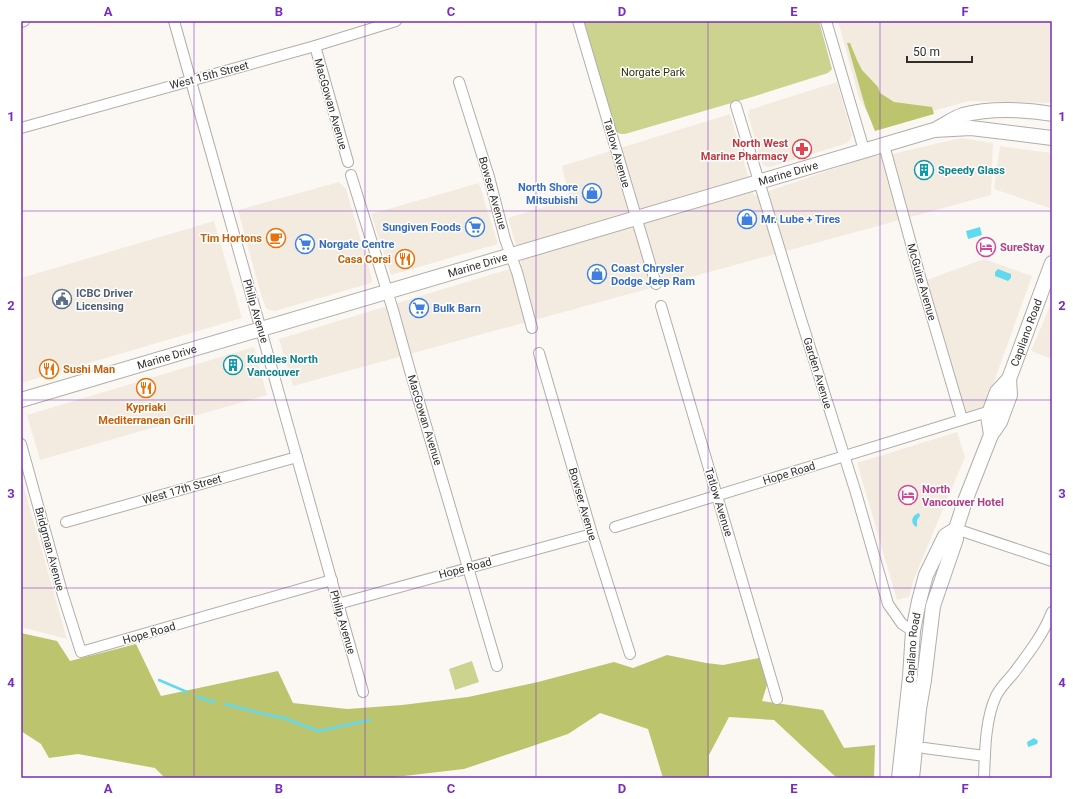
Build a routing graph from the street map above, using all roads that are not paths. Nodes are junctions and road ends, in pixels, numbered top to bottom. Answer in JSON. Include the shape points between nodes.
{"nodes":[{"id":1,"x":24,"y":21,"type":"edge"},
{"id":2,"x":174,"y":21,"type":"edge"},
{"id":3,"x":396,"y":21,"type":"edge"},
{"id":4,"x":578,"y":21,"type":"edge"},
{"id":5,"x":826,"y":21,"type":"edge"},
{"id":6,"x":21,"y":22,"type":"edge"},
{"id":7,"x":315,"y":46,"type":"junction"},
{"id":8,"x":190,"y":80,"type":"junction"},
{"id":9,"x":459,"y":82,"type":"dead end"},
{"id":10,"x":736,"y":106,"type":"dead end"},
{"id":11,"x":1051,"y":115,"type":"edge"},
{"id":12,"x":21,"y":128,"type":"edge"},
{"id":13,"x":971,"y":128,"type":"junction"},
{"id":14,"x":934,"y":130,"type":"junction"},
{"id":15,"x":1052,"y":138,"type":"edge"},
{"id":16,"x":884,"y":145,"type":"junction"},
{"id":17,"x":864,"y":150,"type":"junction"},
{"id":18,"x":348,"y":162,"type":"dead end"},
{"id":19,"x":351,"y":175,"type":"dead end"},
{"id":20,"x":760,"y":183,"type":"junction"},
{"id":21,"x":636,"y":218,"type":"junction"},
{"id":22,"x":511,"y":255,"type":"junction"},
{"id":23,"x":1052,"y":263,"type":"edge"},
{"id":24,"x":656,"y":284,"type":"dead end"},
{"id":25,"x":1048,"y":286,"type":"edge"},
{"id":26,"x":387,"y":291,"type":"junction"},
{"id":27,"x":661,"y":306,"type":"dead end"},
{"id":28,"x":532,"y":328,"type":"dead end"},
{"id":29,"x":261,"y":329,"type":"junction"},
{"id":30,"x":539,"y":353,"type":"dead end"},
{"id":31,"x":1009,"y":379,"type":"junction"},
{"id":32,"x":21,"y":400,"type":"edge"},
{"id":33,"x":988,"y":416,"type":"junction"},
{"id":34,"x":962,"y":419,"type":"junction"},
{"id":35,"x":991,"y":435,"type":"junction"},
{"id":36,"x":21,"y":444,"type":"edge"},
{"id":37,"x":297,"y":457,"type":"junction"},
{"id":38,"x":844,"y":457,"type":"junction"},
{"id":39,"x":717,"y":496,"type":"junction"},
{"id":40,"x":66,"y":522,"type":"dead end"},
{"id":41,"x":615,"y":527,"type":"dead end"},
{"id":42,"x":956,"y":529,"type":"junction"},
{"id":43,"x":592,"y":534,"type":"junction"},
{"id":44,"x":1052,"y":561,"type":"edge"},
{"id":45,"x":469,"y":567,"type":"junction"},
{"id":46,"x":332,"y":580,"type":"junction"},
{"id":47,"x":338,"y":604,"type":"junction"},
{"id":48,"x":1052,"y":612,"type":"edge"},
{"id":49,"x":914,"y":631,"type":"junction"},
{"id":50,"x":81,"y":652,"type":"joint"},
{"id":51,"x":630,"y":654,"type":"dead end"},
{"id":52,"x":497,"y":666,"type":"dead end"},
{"id":53,"x":363,"y":692,"type":"dead end"},
{"id":54,"x":777,"y":699,"type":"dead end"},
{"id":55,"x":919,"y":709,"type":"junction"},
{"id":56,"x":924,"y":748,"type":"dead end"},
{"id":57,"x":985,"y":756,"type":"junction"},
{"id":58,"x":899,"y":778,"type":"edge"},
{"id":59,"x":912,"y":778,"type":"edge"},
{"id":60,"x":984,"y":778,"type":"edge"}],
"edges":[{"from":1,"to":6,"type":"street"},
{"from":2,"to":8,"type":"street","name":"Philip Avenue"},
{"from":3,"to":7,"type":"street","name":"West 15th Street"},
{"from":4,"to":21,"type":"street","name":"Tatlow Avenue"},
{"from":5,"to":17,"type":"street"},
{"from":7,"to":8,"type":"street","name":"West 15th Street"},
{"from":7,"to":18,"type":"street","name":"MacGowan Avenue"},
{"from":8,"to":12,"type":"street","name":"West 15th Street"},
{"from":8,"to":29,"type":"street","name":"Philip Avenue"},
{"from":9,"to":22,"type":"street","name":"Bowser Avenue"},
{"from":10,"to":20,"type":"street","name":"Garden Avenue"},
{"from":11,"to":13,"type":"main road","via":[[1027,120],[986,121]]},
{"from":11,"to":14,"type":"main road","name":"Marine Drive","via":[[1012,110],[992,111],[962,115]]},
{"from":13,"to":14,"type":"main road","name":"Marine Drive"},
{"from":13,"to":15,"type":"main road","name":"Marine Drive"},
{"from":14,"to":16,"type":"main road","name":"Marine Drive"},
{"from":16,"to":17,"type":"main road","name":"Marine Drive"},
{"from":16,"to":34,"type":"street","name":"McGuire Avenue"},
{"from":17,"to":20,"type":"main road","name":"Marine Drive"},
{"from":19,"to":26,"type":"street","name":"MacGowan Avenue"},
{"from":20,"to":21,"type":"main road","name":"Marine Drive"},
{"from":20,"to":38,"type":"street","name":"Garden Avenue"},
{"from":21,"to":22,"type":"main road","name":"Marine Drive"},
{"from":21,"to":24,"type":"street","name":"Tatlow Avenue"},
{"from":22,"to":26,"type":"main road","name":"Marine Drive"},
{"from":22,"to":28,"type":"street","name":"Bowser Avenue"},
{"from":23,"to":25,"type":"main road","name":"Capilano Road"},
{"from":25,"to":31,"type":"main road","name":"Capilano Road"},
{"from":26,"to":29,"type":"main road","name":"Marine Drive"},
{"from":26,"to":45,"type":"street","name":"MacGowan Avenue"},
{"from":27,"to":39,"type":"street","name":"Tatlow Avenue"},
{"from":29,"to":32,"type":"main road","name":"Marine Drive"},
{"from":29,"to":37,"type":"street","name":"Philip Avenue"},
{"from":30,"to":43,"type":"street","name":"Bowser Avenue"},
{"from":31,"to":33,"type":"main road","name":"Capilano Road","via":[[997,392]]},
{"from":31,"to":35,"type":"main road","name":"Capilano Road","via":[[1010,395],[1000,422]]},
{"from":33,"to":34,"type":"street","name":"Hope Road","via":[[984,413]]},
{"from":33,"to":35,"type":"main road"},
{"from":34,"to":38,"type":"street","name":"Hope Road"},
{"from":35,"to":42,"type":"main road","name":"Capilano Road"},
{"from":36,"to":50,"type":"street","name":"Bridgman Avenue"},
{"from":37,"to":40,"type":"street","name":"West 17th Street"},
{"from":37,"to":46,"type":"street","name":"Philip Avenue"},
{"from":38,"to":39,"type":"street","name":"Hope Road"},
{"from":38,"to":49,"type":"street","name":"Garden Avenue","via":[[888,604],[902,624]]},
{"from":39,"to":41,"type":"street","name":"Hope Road"},
{"from":39,"to":54,"type":"street","name":"Tatlow Avenue"},
{"from":42,"to":44,"type":"street"},
{"from":42,"to":49,"type":"main road","name":"Capilano Road","via":[[945,536],[926,575]]},
{"from":42,"to":55,"type":"main road","name":"Capilano Road","via":[[956,539],[933,606]]},
{"from":43,"to":45,"type":"street","name":"Hope Road"},
{"from":43,"to":51,"type":"street","name":"Bowser Avenue"},
{"from":45,"to":47,"type":"street","name":"Hope Road"},
{"from":45,"to":52,"type":"street","name":"MacGowan Avenue"},
{"from":46,"to":47,"type":"street","name":"Philip Avenue"},
{"from":46,"to":50,"type":"street","name":"Hope Road"},
{"from":47,"to":53,"type":"street","name":"Philip Avenue"},
{"from":48,"to":57,"type":"street","via":[[1036,643],[997,695],[990,712]]},
{"from":49,"to":55,"type":"main road","via":[[918,639],[915,697]]},
{"from":49,"to":58,"type":"main road","name":"Capilano Road"},
{"from":55,"to":59,"type":"main road","name":"Capilano Road"},
{"from":56,"to":57,"type":"street"},
{"from":57,"to":60,"type":"street"}]}
